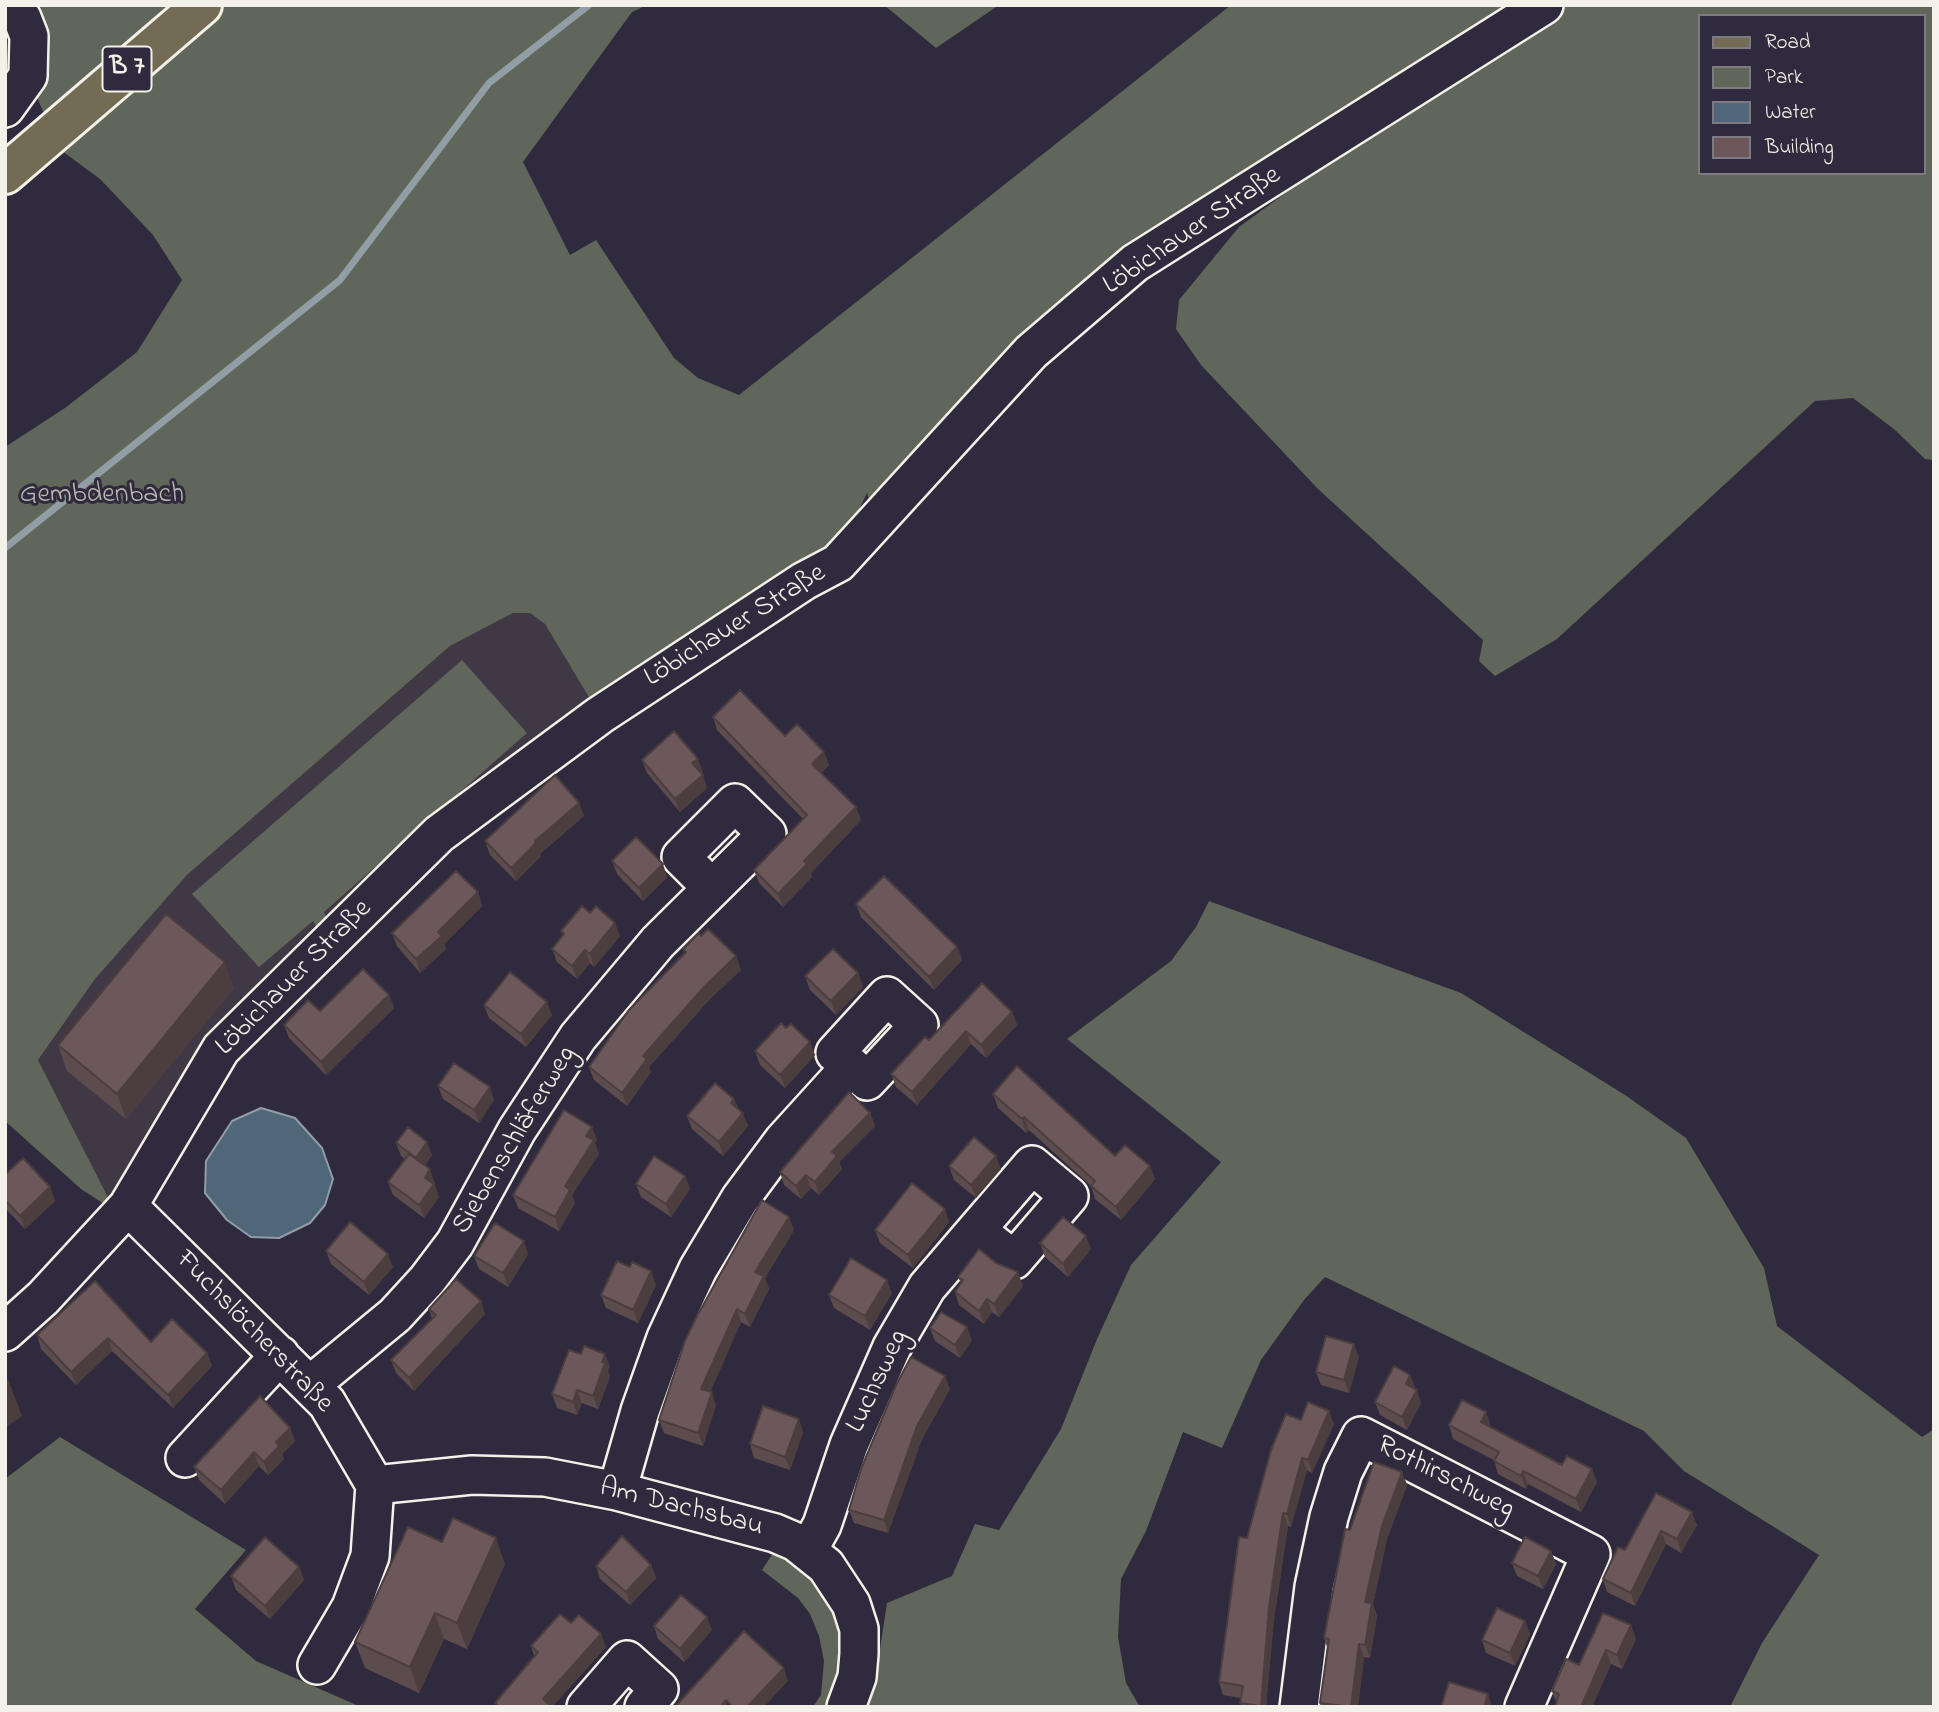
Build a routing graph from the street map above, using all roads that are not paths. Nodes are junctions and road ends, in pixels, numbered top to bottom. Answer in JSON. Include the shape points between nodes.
{"nodes":[{"id":1,"x":11,"y":5,"type":"edge"},
{"id":2,"x":202,"y":5,"type":"edge"},
{"id":3,"x":1544,"y":5,"type":"edge"},
{"id":4,"x":5,"y":108,"type":"edge"},
{"id":5,"x":5,"y":174,"type":"edge"},
{"id":6,"x":712,"y":888,"type":"dead end"},
{"id":7,"x":851,"y":1066,"type":"dead end"},
{"id":8,"x":128,"y":1206,"type":"junction"},
{"id":9,"x":976,"y":1230,"type":"dead end"},
{"id":10,"x":5,"y":1332,"type":"edge"},
{"id":11,"x":281,"y":1355,"type":"junction"},
{"id":12,"x":310,"y":1385,"type":"junction"},
{"id":13,"x":185,"y":1458,"type":"dead end"},
{"id":14,"x":375,"y":1485,"type":"junction"},
{"id":15,"x":617,"y":1491,"type":"junction"},
{"id":16,"x":808,"y":1550,"type":"junction"},
{"id":17,"x":317,"y":1665,"type":"dead end"},
{"id":18,"x":586,"y":1707,"type":"edge"},
{"id":19,"x":644,"y":1707,"type":"edge"},
{"id":20,"x":846,"y":1707,"type":"edge"},
{"id":21,"x":1299,"y":1707,"type":"edge"},
{"id":22,"x":1524,"y":1707,"type":"edge"}],
"edges":[{"from":1,"to":4,"type":"street","via":[[29,36],[28,76]]},
{"from":2,"to":5,"type":"main road","number":"B 7"},
{"from":3,"to":8,"type":"street","name":"Löbichauer Straße","via":[[1135,263],[1031,352],[838,563],[600,715],[439,834],[220,1049]]},
{"from":6,"to":12,"type":"street","name":"Siebenschläferweg","via":[[640,962],[578,1037],[517,1130],[455,1243],[427,1280],[396,1315]]},
{"from":7,"to":15,"type":"street","via":[[783,1141],[740,1199],[698,1269],[666,1338]]},
{"from":8,"to":10,"type":"street","name":"Löbichauer Straße"},
{"from":8,"to":11,"type":"street","name":"Fuchslöcherstraße"},
{"from":9,"to":16,"type":"street","name":"Luchsweg","via":[[927,1287],[892,1347]]},
{"from":11,"to":12,"type":"street","name":"Fuchslöcherstraße"},
{"from":11,"to":13,"type":"street"},
{"from":12,"to":14,"type":"street","name":"Fuchslöcherstraße","via":[[327,1403]]},
{"from":14,"to":15,"type":"street","name":"Am Dachsbau","via":[[509,1474]]},
{"from":14,"to":17,"type":"street","via":[[370,1556],[351,1607]]},
{"from":15,"to":16,"type":"street","name":"Am Dachsbau","via":[[775,1533]]},
{"from":16,"to":20,"type":"street","name":"Am Dachsbau","via":[[841,1585],[859,1629],[858,1677]]},
{"from":18,"to":19,"type":"street","via":[[627,1660],[659,1689]]},
{"from":21,"to":22,"type":"street","name":"Rothirschweg","via":[[1314,1587],[1329,1517],[1343,1472],[1361,1436],[1591,1554]]}]}
